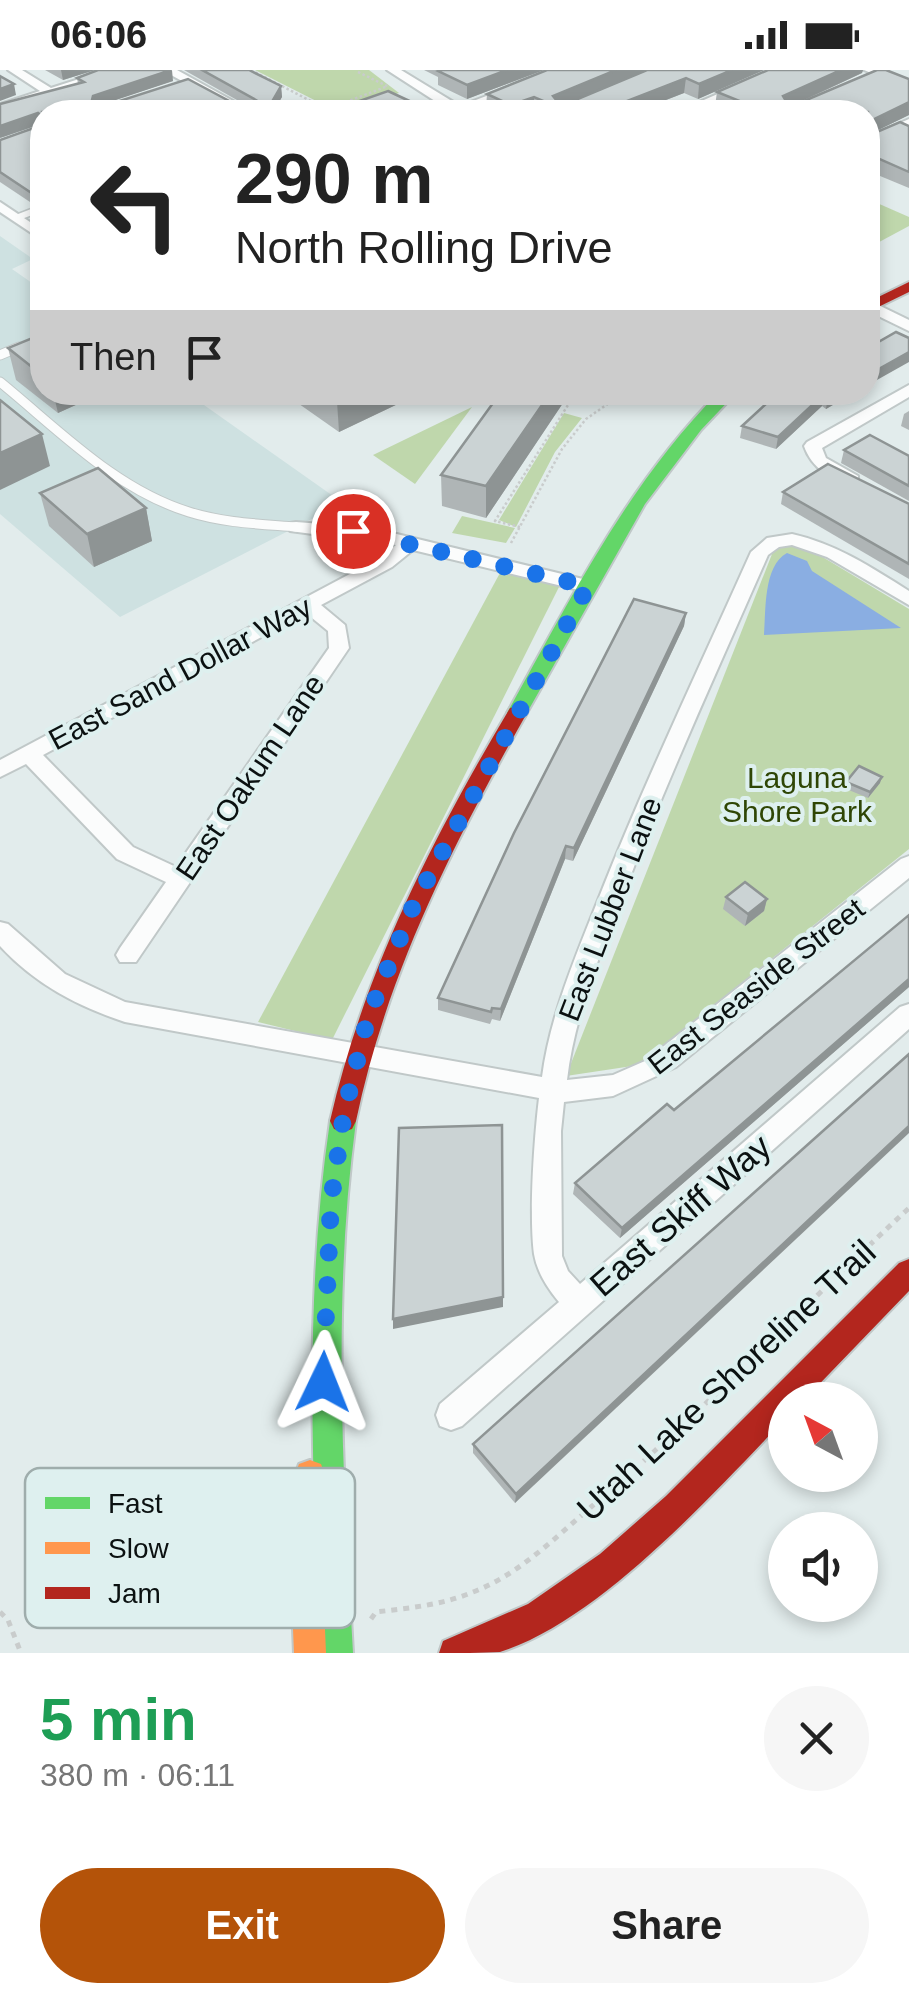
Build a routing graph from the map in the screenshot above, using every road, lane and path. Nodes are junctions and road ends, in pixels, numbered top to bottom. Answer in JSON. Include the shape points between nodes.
{"nodes":[{"id":1,"x":14,"y":70,"type":"edge"},
{"id":2,"x":119,"y":70,"type":"edge"},
{"id":3,"x":168,"y":70,"type":"edge"},
{"id":4,"x":251,"y":70,"type":"edge"},
{"id":5,"x":392,"y":70,"type":"edge"},
{"id":6,"x":566,"y":70,"type":"edge"},
{"id":7,"x":784,"y":70,"type":"edge"},
{"id":8,"x":358,"y":72,"type":"edge"},
{"id":9,"x":870,"y":75,"type":"edge"},
{"id":10,"x":191,"y":82,"type":"junction"},
{"id":11,"x":909,"y":85,"type":"edge"},
{"id":12,"x":282,"y":86,"type":"junction"},
{"id":13,"x":386,"y":86,"type":"junction"},
{"id":14,"x":395,"y":86,"type":"dead end"},
{"id":15,"x":172,"y":88,"type":"edge"},
{"id":16,"x":50,"y":92,"type":"junction"},
{"id":17,"x":225,"y":100,"type":"edge"},
{"id":18,"x":243,"y":100,"type":"edge"},
{"id":19,"x":310,"y":100,"type":"edge"},
{"id":20,"x":352,"y":100,"type":"edge"},
{"id":21,"x":440,"y":100,"type":"edge"},
{"id":22,"x":490,"y":100,"type":"edge"},
{"id":23,"x":711,"y":100,"type":"edge"},
{"id":24,"x":0,"y":108,"type":"edge"},
{"id":25,"x":909,"y":122,"type":"edge"},
{"id":26,"x":880,"y":136,"type":"edge"},
{"id":27,"x":0,"y":206,"type":"edge"},
{"id":28,"x":30,"y":213,"type":"edge"},
{"id":29,"x":16,"y":218,"type":"junction"},
{"id":30,"x":30,"y":228,"type":"edge"},
{"id":31,"x":909,"y":286,"type":"edge"},
{"id":32,"x":880,"y":301,"type":"edge"},
{"id":33,"x":880,"y":312,"type":"edge"},
{"id":34,"x":909,"y":326,"type":"edge"},
{"id":35,"x":28,"y":344,"type":"edge"},
{"id":36,"x":0,"y":355,"type":"edge"},
{"id":37,"x":0,"y":382,"type":"edge"},
{"id":38,"x":908,"y":391,"type":"edge"},
{"id":39,"x":568,"y":405,"type":"edge"},
{"id":40,"x":606,"y":405,"type":"edge"},
{"id":41,"x":715,"y":405,"type":"edge"},
{"id":42,"x":874,"y":493,"type":"edge"},
{"id":43,"x":296,"y":527,"type":"joint"},
{"id":44,"x":520,"y":528,"type":"junction"},
{"id":45,"x":410,"y":543,"type":"junction"},
{"id":46,"x":511,"y":543,"type":"dead end"},
{"id":47,"x":588,"y":586,"type":"junction"},
{"id":48,"x":909,"y":599,"type":"edge"},
{"id":49,"x":308,"y":605,"type":"junction"},
{"id":50,"x":28,"y":754,"type":"junction"},
{"id":51,"x":0,"y":770,"type":"edge"},
{"id":52,"x":909,"y":865,"type":"edge"},
{"id":53,"x":180,"y":879,"type":"junction"},
{"id":54,"x":0,"y":931,"type":"edge"},
{"id":55,"x":128,"y":955,"type":"dead end"},
{"id":56,"x":909,"y":1014,"type":"edge"},
{"id":57,"x":358,"y":1053,"type":"junction"},
{"id":58,"x":554,"y":1090,"type":"junction"},
{"id":59,"x":909,"y":1208,"type":"edge"},
{"id":60,"x":909,"y":1272,"type":"edge"},
{"id":61,"x":579,"y":1304,"type":"junction"},
{"id":62,"x":323,"y":1382,"type":"junction"},
{"id":63,"x":451,"y":1415,"type":"dead end"},
{"id":64,"x":312,"y":1468,"type":"edge"},
{"id":65,"x":327,"y":1468,"type":"edge"},
{"id":66,"x":0,"y":1612,"type":"edge"},
{"id":67,"x":376,"y":1612,"type":"dead end"},
{"id":68,"x":310,"y":1628,"type":"edge"},
{"id":69,"x":336,"y":1628,"type":"edge"},
{"id":70,"x":21,"y":1653,"type":"edge"},
{"id":71,"x":310,"y":1653,"type":"edge"},
{"id":72,"x":337,"y":1653,"type":"edge"},
{"id":73,"x":455,"y":1653,"type":"edge"}],
"edges":[{"from":1,"to":16,"type":"street"},
{"from":2,"to":16,"type":"street"},
{"from":3,"to":10,"type":"street"},
{"from":4,"to":12,"type":"path"},
{"from":5,"to":21,"type":"street"},
{"from":6,"to":22,"type":"street"},
{"from":7,"to":23,"type":"street"},
{"from":8,"to":13,"type":"path"},
{"from":9,"to":11,"type":"street"},
{"from":10,"to":15,"type":"lane"},
{"from":10,"to":17,"type":"street"},
{"from":12,"to":18,"type":"path"},
{"from":12,"to":19,"type":"path"},
{"from":13,"to":14,"type":"path"},
{"from":13,"to":20,"type":"path"},
{"from":16,"to":24,"type":"street"},
{"from":25,"to":26,"type":"street"},
{"from":27,"to":29,"type":"street"},
{"from":28,"to":29,"type":"lane"},
{"from":29,"to":30,"type":"street"},
{"from":31,"to":32,"type":"main road"},
{"from":33,"to":34,"type":"street"},
{"from":35,"to":36,"type":"lane"},
{"from":37,"to":43,"type":"lane","via":[[158,501],[210,518]]},
{"from":38,"to":42,"type":"street","via":[[816,443],[823,464]]},
{"from":39,"to":44,"type":"path","via":[[495,521]]},
{"from":40,"to":44,"type":"path","via":[[562,449]]},
{"from":41,"to":47,"type":"main road","via":[[651,475]]},
{"from":43,"to":45,"type":"street"},
{"from":44,"to":46,"type":"path"},
{"from":45,"to":47,"type":"street"},
{"from":45,"to":49,"type":"street","name":"East Sand Dollar Way"},
{"from":47,"to":57,"type":"main road","via":[[414,904]]},
{"from":48,"to":58,"type":"street","name":"East Lubber Lane","via":[[802,539],[783,538],[760,552],[636,832],[564,1026]]},
{"from":49,"to":50,"type":"street","name":"East Sand Dollar Way"},
{"from":49,"to":53,"type":"street","name":"East Oakum Lane","via":[[338,630],[339,648]]},
{"from":50,"to":51,"type":"street","name":"East Sand Dollar Way"},
{"from":50,"to":53,"type":"street","via":[[125,853]]},
{"from":52,"to":58,"type":"street","name":"East Seaside Street","via":[[650,1072],[608,1088]]},
{"from":53,"to":55,"type":"street","name":"East Oakum Lane"},
{"from":54,"to":57,"type":"street","name":"East Seaside Street","via":[[38,969],[102,1005]]},
{"from":56,"to":61,"type":"street","name":"East Skiff Way"},
{"from":57,"to":58,"type":"street","name":"East Seaside Street"},
{"from":57,"to":62,"type":"main road","via":[[331,1201]]},
{"from":58,"to":61,"type":"street","name":"East Lubber Lane","via":[[548,1256]]},
{"from":59,"to":67,"type":"path","name":"Utah Lake Shoreline Trail","via":[[673,1438],[531,1558],[474,1592]]},
{"from":60,"to":73,"type":"main road","via":[[629,1555],[537,1620]]},
{"from":61,"to":63,"type":"street","name":"East Skiff Way"},
{"from":62,"to":64,"type":"main road"},
{"from":62,"to":65,"type":"main road"},
{"from":66,"to":70,"type":"path"},
{"from":68,"to":71,"type":"main road"},
{"from":69,"to":72,"type":"main road"}]}
